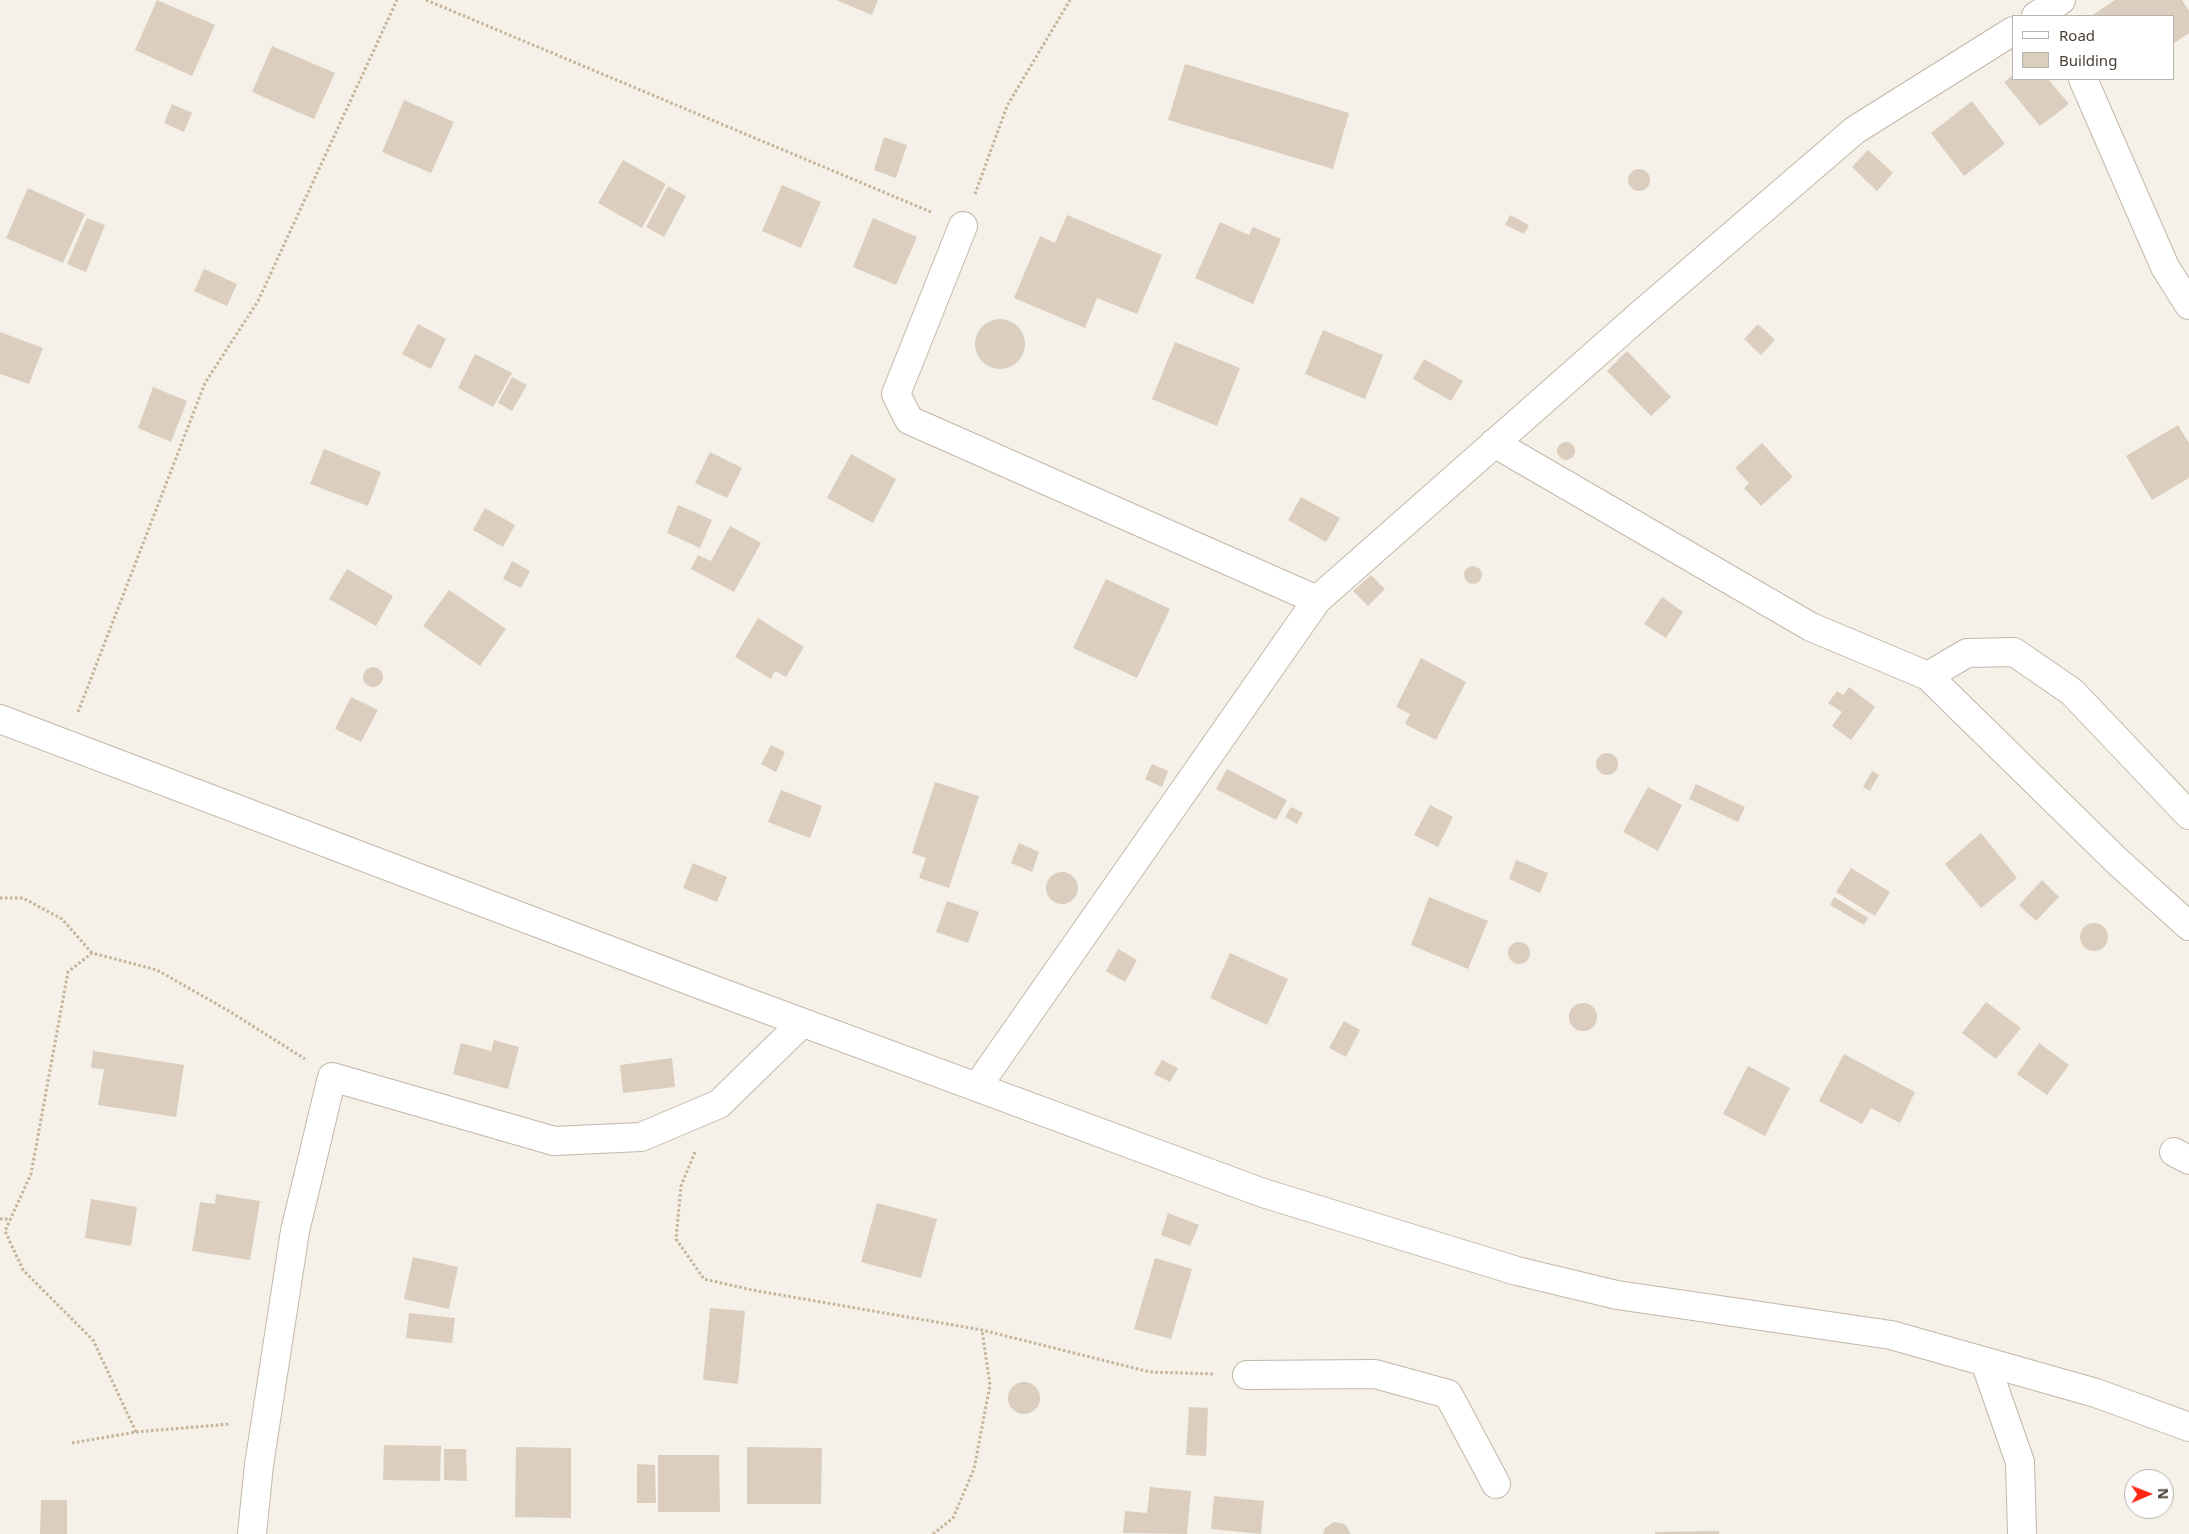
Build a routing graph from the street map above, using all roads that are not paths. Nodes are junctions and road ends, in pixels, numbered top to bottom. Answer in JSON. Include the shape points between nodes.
{"nodes":[{"id":1,"x":2012,"y":32,"type":"edge"},
{"id":2,"x":2083,"y":80,"type":"edge"},
{"id":3,"x":963,"y":226,"type":"road end"},
{"id":4,"x":2189,"y":305,"type":"edge"},
{"id":5,"x":1494,"y":444,"type":"junction"},
{"id":6,"x":1317,"y":600,"type":"junction"},
{"id":7,"x":1928,"y":676,"type":"junction"},
{"id":8,"x":0,"y":719,"type":"edge"},
{"id":9,"x":2189,"y":815,"type":"edge"},
{"id":10,"x":2189,"y":926,"type":"edge"},
{"id":11,"x":802,"y":1023,"type":"junction"},
{"id":12,"x":977,"y":1087,"type":"junction"},
{"id":13,"x":1985,"y":1362,"type":"junction"},
{"id":14,"x":1247,"y":1375,"type":"road end"},
{"id":15,"x":2189,"y":1427,"type":"edge"},
{"id":16,"x":1496,"y":1484,"type":"dead end"},
{"id":17,"x":252,"y":1534,"type":"edge"},
{"id":18,"x":2022,"y":1534,"type":"edge"}],
"edges":[{"from":1,"to":5,"type":"street","via":[[1855,130]]},
{"from":2,"to":4,"type":"street","via":[[2165,268]]},
{"from":3,"to":6,"type":"street","via":[[896,394],[909,420]]},
{"from":5,"to":6,"type":"street"},
{"from":5,"to":7,"type":"street","via":[[1811,627]]},
{"from":6,"to":12,"type":"street"},
{"from":7,"to":9,"type":"street","via":[[1967,653],[2014,652],[2072,692]]},
{"from":7,"to":10,"type":"street","via":[[2117,861]]},
{"from":8,"to":11,"type":"street"},
{"from":11,"to":12,"type":"street"},
{"from":11,"to":17,"type":"street","via":[[719,1104],[641,1137],[554,1141],[332,1077],[295,1231]]},
{"from":12,"to":13,"type":"street","via":[[1263,1193],[1518,1271],[1617,1295],[1891,1335]]},
{"from":13,"to":15,"type":"street","via":[[2096,1393]]},
{"from":13,"to":18,"type":"street","via":[[2020,1462]]},
{"from":14,"to":16,"type":"street","via":[[1375,1374],[1448,1394]]}]}
